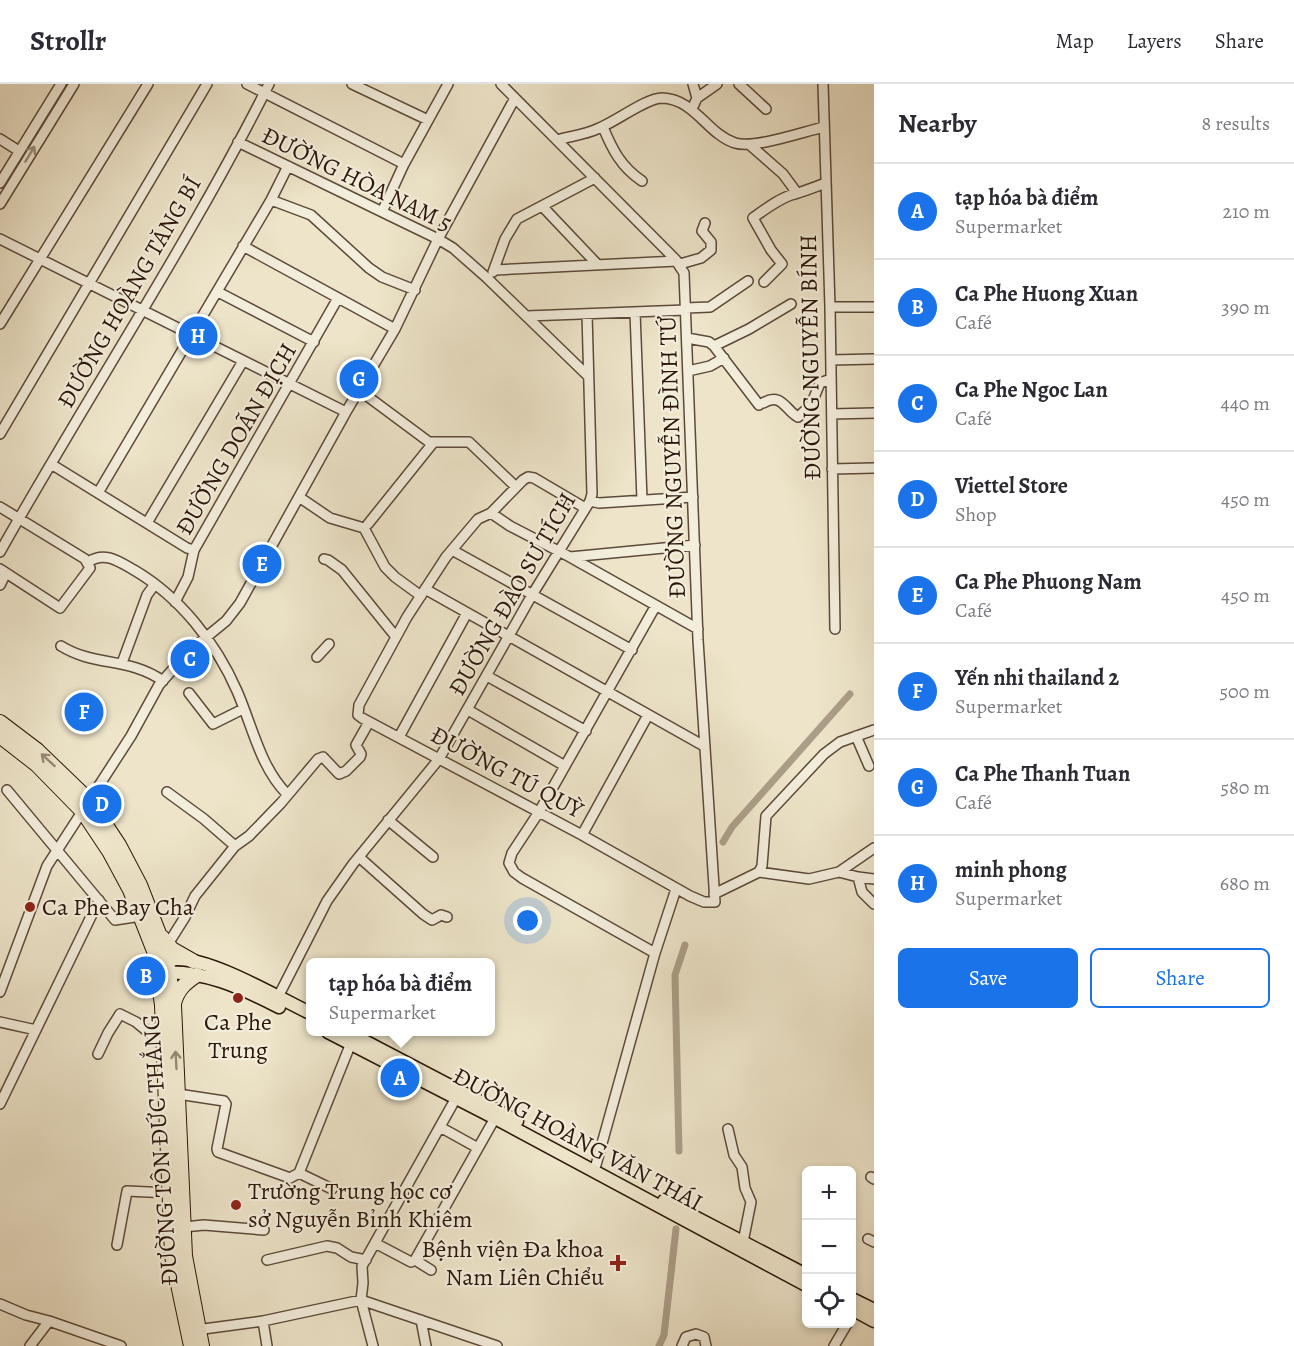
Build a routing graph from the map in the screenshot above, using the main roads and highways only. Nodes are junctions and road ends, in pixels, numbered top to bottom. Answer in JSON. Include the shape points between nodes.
{"nodes":[{"id":1,"x":0,"y":722,"type":"edge"},
{"id":2,"x":6,"y":736,"type":"edge"},
{"id":3,"x":87,"y":806,"type":"junction"},
{"id":4,"x":158,"y":931,"type":"junction"},
{"id":5,"x":162,"y":968,"type":"junction"},
{"id":6,"x":195,"y":968,"type":"junction"},
{"id":7,"x":174,"y":1005,"type":"junction"},
{"id":8,"x":306,"y":1011,"type":"edge"},
{"id":9,"x":306,"y":1020,"type":"edge"},
{"id":10,"x":349,"y":1037,"type":"edge"},
{"id":11,"x":647,"y":1196,"type":"junction"},
{"id":12,"x":805,"y":1274,"type":"edge"},
{"id":13,"x":802,"y":1282,"type":"edge"},
{"id":14,"x":856,"y":1308,"type":"edge"},
{"id":15,"x":856,"y":1310,"type":"edge"},
{"id":16,"x":874,"y":1310,"type":"edge"},
{"id":17,"x":874,"y":1321,"type":"edge"},
{"id":18,"x":193,"y":1331,"type":"junction"},
{"id":19,"x":191,"y":1346,"type":"edge"},
{"id":20,"x":202,"y":1346,"type":"edge"}],
"edges":[{"from":1,"to":2,"type":"highway","name":"ĐƯỜNG TÔN ĐỨC THẮNG"},
{"from":2,"to":3,"type":"highway","name":"ĐƯỜNG TÔN ĐỨC THẮNG","via":[[37,750]]},
{"from":3,"to":4,"type":"highway","name":"ĐƯỜNG TÔN ĐỨC THẮNG","via":[[119,845]]},
{"from":3,"to":5,"type":"highway","name":"ĐƯỜNG TÔN ĐỨC THẮNG","via":[[130,890]]},
{"from":4,"to":5,"type":"highway","name":"ĐƯỜNG TÔN ĐỨC THẮNG"},
{"from":4,"to":6,"type":"highway"},
{"from":5,"to":6,"type":"main road","via":[[176,959]]},
{"from":5,"to":7,"type":"highway","name":"ĐƯỜNG TÔN ĐỨC THẮNG"},
{"from":5,"to":18,"type":"highway","name":"ĐƯỜNG TÔN ĐỨC THẮNG","via":[[172,1256]]},
{"from":6,"to":7,"type":"highway"},
{"from":6,"to":8,"type":"main road","via":[[235,976]]},
{"from":6,"to":9,"type":"main road"},
{"from":18,"to":7,"type":"highway","name":"ĐƯỜNG TÔN ĐỨC THẮNG","one_way":true,"via":[[185,1256]]},
{"from":10,"to":11,"type":"main road","name":"ĐƯỜNG HOÀNG VĂN THÁI","via":[[456,1098]]},
{"from":10,"to":11,"type":"main road","name":"ĐƯỜNG HOÀNG VĂN THÁI","via":[[499,1110]]},
{"from":11,"to":12,"type":"main road","name":"ĐƯỜNG HOÀNG VĂN THÁI"},
{"from":11,"to":13,"type":"main road","name":"ĐƯỜNG HOÀNG VĂN THÁI"},
{"from":14,"to":16,"type":"main road"},
{"from":15,"to":17,"type":"main road"},
{"from":18,"to":19,"type":"highway","name":"ĐƯỜNG TÔN ĐỨC THẮNG"},
{"from":18,"to":20,"type":"highway","name":"ĐƯỜNG TÔN ĐỨC THẮNG"}]}
